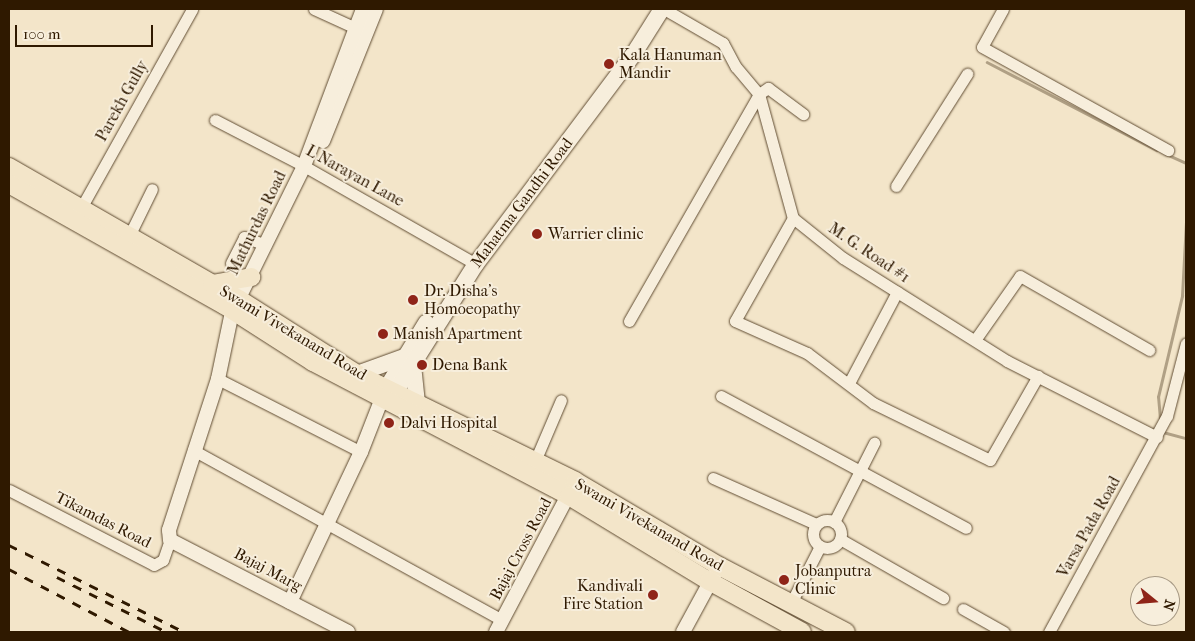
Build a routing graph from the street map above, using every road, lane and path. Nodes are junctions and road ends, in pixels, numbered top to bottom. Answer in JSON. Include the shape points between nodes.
{"nodes":[{"id":1,"x":192,"y":9,"type":"edge"},
{"id":2,"x":314,"y":9,"type":"edge"},
{"id":3,"x":363,"y":9,"type":"edge"},
{"id":4,"x":376,"y":9,"type":"edge"},
{"id":5,"x":651,"y":9,"type":"edge"},
{"id":6,"x":663,"y":9,"type":"edge"},
{"id":7,"x":1003,"y":9,"type":"edge"},
{"id":8,"x":361,"y":31,"type":"junction"},
{"id":9,"x":968,"y":74,"type":"dead end"},
{"id":10,"x":758,"y":94,"type":"junction"},
{"id":11,"x":803,"y":114,"type":"dead end"},
{"id":12,"x":215,"y":120,"type":"dead end"},
{"id":13,"x":1168,"y":150,"type":"dead end"},
{"id":14,"x":9,"y":166,"type":"edge"},
{"id":15,"x":308,"y":168,"type":"junction"},
{"id":16,"x":9,"y":184,"type":"edge"},
{"id":17,"x":896,"y":186,"type":"dead end"},
{"id":18,"x":152,"y":190,"type":"dead end"},
{"id":19,"x":81,"y":208,"type":"junction"},
{"id":20,"x":793,"y":218,"type":"junction"},
{"id":21,"x":129,"y":236,"type":"junction"},
{"id":22,"x":266,"y":245,"type":"junction"},
{"id":23,"x":472,"y":261,"type":"junction"},
{"id":24,"x":231,"y":263,"type":"dead end"},
{"id":25,"x":251,"y":277,"type":"junction"},
{"id":26,"x":212,"y":284,"type":"junction"},
{"id":27,"x":897,"y":292,"type":"junction"},
{"id":28,"x":238,"y":312,"type":"junction"},
{"id":29,"x":629,"y":321,"type":"dead end"},
{"id":30,"x":975,"y":340,"type":"junction"},
{"id":31,"x":1186,"y":343,"type":"edge"},
{"id":32,"x":1149,"y":350,"type":"dead end"},
{"id":33,"x":409,"y":361,"type":"junction"},
{"id":34,"x":357,"y":374,"type":"junction"},
{"id":35,"x":1038,"y":376,"type":"junction"},
{"id":36,"x":218,"y":378,"type":"junction"},
{"id":37,"x":849,"y":382,"type":"junction"},
{"id":38,"x":389,"y":395,"type":"junction"},
{"id":39,"x":721,"y":396,"type":"dead end"},
{"id":40,"x":561,"y":400,"type":"dead end"},
{"id":41,"x":417,"y":402,"type":"junction"},
{"id":42,"x":1157,"y":437,"type":"junction"},
{"id":43,"x":874,"y":443,"type":"dead end"},
{"id":44,"x":193,"y":450,"type":"junction"},
{"id":45,"x":361,"y":452,"type":"junction"},
{"id":46,"x":535,"y":461,"type":"junction"},
{"id":47,"x":860,"y":471,"type":"junction"},
{"id":48,"x":713,"y":478,"type":"dead end"},
{"id":49,"x":572,"y":488,"type":"junction"},
{"id":50,"x":9,"y":490,"type":"edge"},
{"id":51,"x":834,"y":522,"type":"junction"},
{"id":52,"x":328,"y":524,"type":"junction"},
{"id":53,"x":816,"y":524,"type":"junction"},
{"id":54,"x":966,"y":528,"type":"dead end"},
{"id":55,"x":840,"y":539,"type":"junction"},
{"id":56,"x":170,"y":540,"type":"junction"},
{"id":57,"x":820,"y":546,"type":"junction"},
{"id":58,"x":719,"y":566,"type":"junction"},
{"id":59,"x":709,"y":581,"type":"junction"},
{"id":60,"x":943,"y":598,"type":"dead end"},
{"id":61,"x":290,"y":602,"type":"junction"},
{"id":62,"x":790,"y":605,"type":"junction"},
{"id":63,"x":963,"y":609,"type":"dead end"},
{"id":64,"x":502,"y":620,"type":"junction"},
{"id":65,"x":343,"y":631,"type":"edge"},
{"id":66,"x":496,"y":632,"type":"edge"},
{"id":67,"x":683,"y":632,"type":"edge"},
{"id":68,"x":802,"y":632,"type":"edge"},
{"id":69,"x":846,"y":632,"type":"edge"},
{"id":70,"x":1004,"y":632,"type":"edge"},
{"id":71,"x":1049,"y":632,"type":"edge"}],
"edges":[{"from":1,"to":19,"type":"street","name":"Parekh Gully"},
{"from":2,"to":8,"type":"street"},
{"from":3,"to":8,"type":"street","name":"Mathurdas Road"},
{"from":4,"to":8,"type":"street"},
{"from":5,"to":23,"type":"main road","name":"Mahatma Gandhi Road","via":[[625,50]]},
{"from":6,"to":10,"type":"street","via":[[723,44],[736,67]]},
{"from":6,"to":23,"type":"main road","name":"Mahatma Gandhi Road","via":[[633,55]]},
{"from":7,"to":13,"type":"street","via":[[982,47]]},
{"from":8,"to":15,"type":"street","name":"Mathurdas Road"},
{"from":9,"to":17,"type":"street"},
{"from":10,"to":11,"type":"street","via":[[768,88]]},
{"from":10,"to":20,"type":"street"},
{"from":10,"to":29,"type":"street"},
{"from":12,"to":15,"type":"street","name":"L Narayan Lane"},
{"from":14,"to":19,"type":"main road","name":"Swami Vivekanand Road"},
{"from":15,"to":22,"type":"street","name":"Mathurdas Road"},
{"from":15,"to":23,"type":"street","name":"L Narayan Lane"},
{"from":15,"to":28,"type":"street"},
{"from":16,"to":28,"type":"main road","name":"Swami Vivekanand Road"},
{"from":18,"to":21,"type":"street"},
{"from":19,"to":21,"type":"main road","name":"Swami Vivekanand Road"},
{"from":20,"to":27,"type":"street","name":"M. G. Road #1","via":[[843,258]]},
{"from":20,"to":37,"type":"street","via":[[735,321],[807,353]]},
{"from":21,"to":26,"type":"main road","name":"Swami Vivekanand Road"},
{"from":22,"to":24,"type":"street","via":[[244,237]]},
{"from":22,"to":25,"type":"street","name":"Mathurdas Road"},
{"from":23,"to":33,"type":"main road","name":"Mahatma Gandhi Road"},
{"from":25,"to":26,"type":"main road"},
{"from":25,"to":28,"type":"street","name":"Mathurdas Road"},
{"from":26,"to":28,"type":"main road","name":"Swami Vivekanand Road"},
{"from":27,"to":30,"type":"street","name":"M. G. Road #1"},
{"from":27,"to":37,"type":"street"},
{"from":28,"to":34,"type":"main road","name":"Swami Vivekanand Road"},
{"from":28,"to":36,"type":"street","name":"Mathurdas Road"},
{"from":28,"to":38,"type":"main road","name":"Swami Vivekanand Road","via":[[313,362]]},
{"from":30,"to":32,"type":"street","via":[[1020,276]]},
{"from":30,"to":35,"type":"street","name":"M. G. Road #1"},
{"from":31,"to":42,"type":"street","name":"Varsa Pada Road","via":[[1167,416]]},
{"from":33,"to":34,"type":"main road"},
{"from":33,"to":38,"type":"main road","name":"Mahatma Gandhi Road"},
{"from":33,"to":41,"type":"main road"},
{"from":34,"to":38,"type":"main road","name":"Swami Vivekanand Road"},
{"from":35,"to":37,"type":"street","via":[[990,460],[873,403]]},
{"from":35,"to":42,"type":"street","name":"M. G. Road #1"},
{"from":36,"to":44,"type":"street","name":"Mathurdas Road"},
{"from":36,"to":45,"type":"street"},
{"from":38,"to":41,"type":"main road","name":"Swami Vivekanand Road"},
{"from":38,"to":45,"type":"street"},
{"from":38,"to":49,"type":"main road","name":"Swami Vivekanand Road"},
{"from":39,"to":47,"type":"street"},
{"from":40,"to":46,"type":"street"},
{"from":41,"to":46,"type":"main road","name":"Swami Vivekanand Road"},
{"from":42,"to":71,"type":"street","name":"Varsa Pada Road"},
{"from":43,"to":47,"type":"street"},
{"from":44,"to":52,"type":"street"},
{"from":44,"to":56,"type":"street","name":"Mathurdas Road","via":[[169,530]]},
{"from":45,"to":52,"type":"street"},
{"from":46,"to":49,"type":"main road","name":"Swami Vivekanand Road"},
{"from":47,"to":51,"type":"street"},
{"from":47,"to":54,"type":"street"},
{"from":48,"to":53,"type":"street"},
{"from":49,"to":58,"type":"main road","name":"Swami Vivekanand Road"},
{"from":49,"to":59,"type":"main road","name":"Swami Vivekanand Road"},
{"from":49,"to":64,"type":"street","name":"Bajaj Cross Road"},
{"from":50,"to":56,"type":"street","name":"Tikamdas Road","via":[[154,565],[163,560]]},
{"from":51,"to":53,"type":"street","via":[[825,520]]},
{"from":51,"to":55,"type":"street","via":[[840,529]]},
{"from":52,"to":61,"type":"street"},
{"from":52,"to":64,"type":"street"},
{"from":53,"to":57,"type":"street","via":[[813,537]]},
{"from":55,"to":57,"type":"street","via":[[830,548]]},
{"from":55,"to":60,"type":"street"},
{"from":56,"to":61,"type":"street","name":"Bajaj Marg"},
{"from":57,"to":62,"type":"street"},
{"from":58,"to":59,"type":"street"},
{"from":58,"to":62,"type":"main road","name":"Swami Vivekanand Road"},
{"from":59,"to":67,"type":"street"},
{"from":59,"to":68,"type":"main road","name":"Swami Vivekanand Road"},
{"from":61,"to":65,"type":"street","name":"Bajaj Marg"},
{"from":62,"to":69,"type":"main road","name":"Swami Vivekanand Road"},
{"from":63,"to":70,"type":"street"},
{"from":64,"to":66,"type":"street","name":"Bajaj Cross Road"}]}
